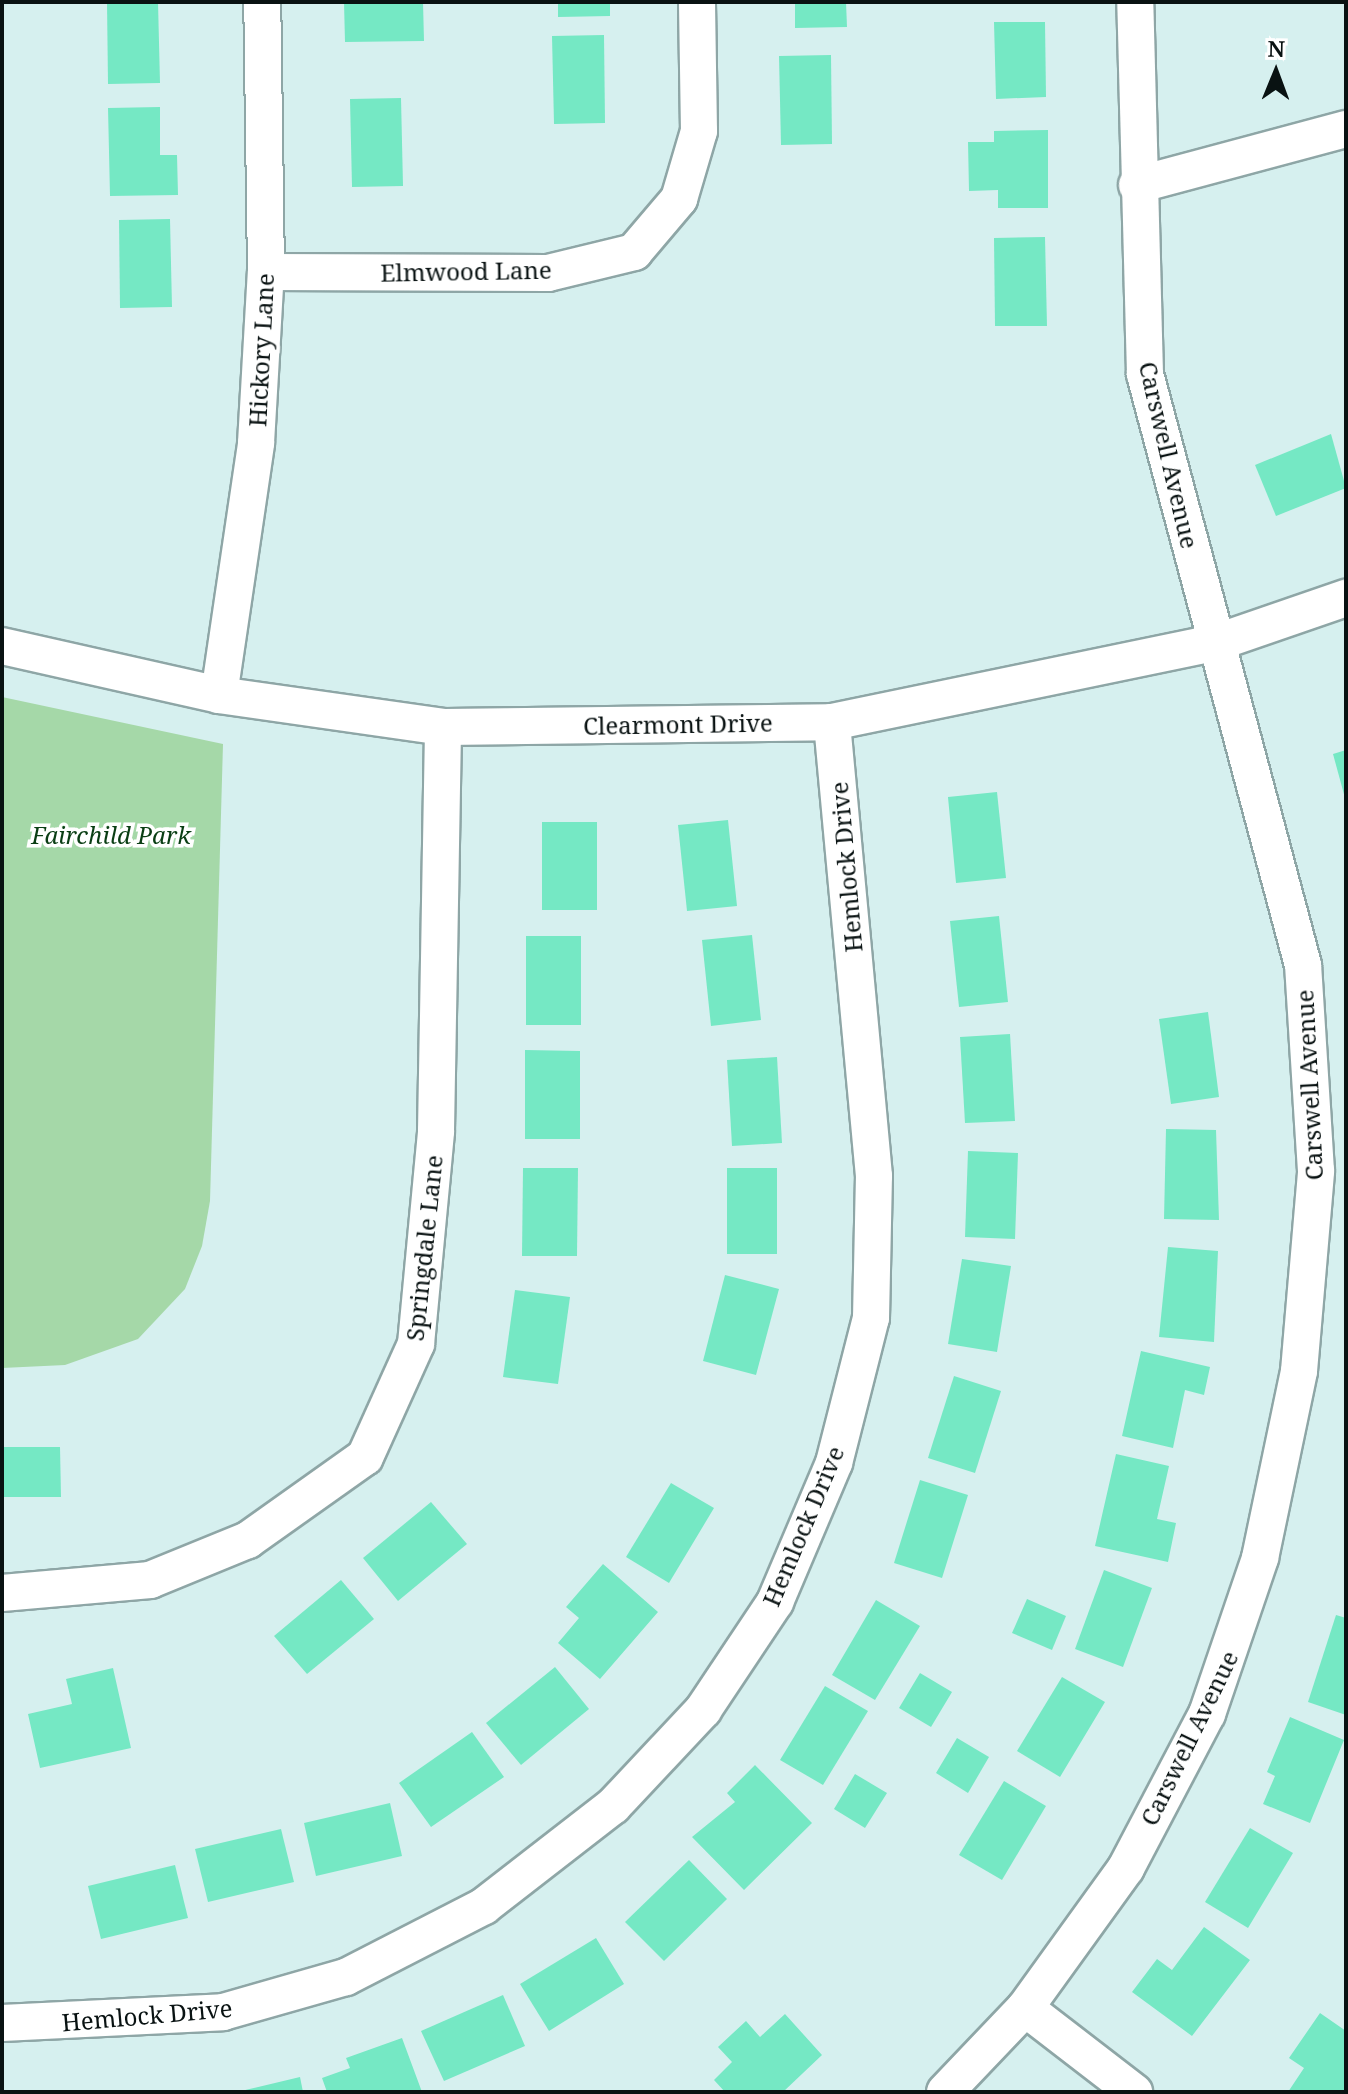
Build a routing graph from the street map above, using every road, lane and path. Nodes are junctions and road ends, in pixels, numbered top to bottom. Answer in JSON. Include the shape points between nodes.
{"nodes":[{"id":1,"x":262,"y":2,"type":"edge"},
{"id":2,"x":697,"y":2,"type":"edge"},
{"id":3,"x":1135,"y":2,"type":"edge"},
{"id":4,"x":1346,"y":129,"type":"edge"},
{"id":5,"x":1137,"y":185,"type":"junction"},
{"id":6,"x":266,"y":272,"type":"junction"},
{"id":7,"x":1346,"y":598,"type":"edge"},
{"id":8,"x":1215,"y":643,"type":"junction"},
{"id":9,"x":2,"y":646,"type":"edge"},
{"id":10,"x":219,"y":695,"type":"junction"},
{"id":11,"x":832,"y":722,"type":"junction"},
{"id":12,"x":443,"y":727,"type":"junction"},
{"id":13,"x":2,"y":1593,"type":"edge"},
{"id":14,"x":1025,"y":2008,"type":"junction"},
{"id":15,"x":2,"y":2023,"type":"edge"},
{"id":16,"x":945,"y":2092,"type":"edge"},
{"id":17,"x":1134,"y":2092,"type":"edge"}],
"edges":[{"from":1,"to":6,"type":"street","name":"Hickory Lane"},
{"from":2,"to":6,"type":"street","name":"Elmwood Lane","via":[[699,131],[679,199],[634,252],[548,273]]},
{"from":3,"to":5,"type":"street","name":"Carswell Avenue"},
{"from":4,"to":5,"type":"street"},
{"from":5,"to":8,"type":"street","name":"Carswell Avenue","via":[[1145,374]]},
{"from":6,"to":10,"type":"street","name":"Hickory Lane","via":[[256,443]]},
{"from":7,"to":8,"type":"street","name":"Clearmont Drive"},
{"from":8,"to":11,"type":"street","name":"Clearmont Drive"},
{"from":8,"to":14,"type":"street","name":"Carswell Avenue","via":[[1303,965],[1316,1171],[1299,1371],[1260,1558],[1207,1714],[1126,1868]]},
{"from":9,"to":10,"type":"street","name":"Clearmont Drive"},
{"from":10,"to":12,"type":"street","name":"Clearmont Drive"},
{"from":11,"to":12,"type":"street","name":"Clearmont Drive"},
{"from":11,"to":15,"type":"street","name":"Hemlock Drive","via":[[874,1176],[871,1318],[834,1463],[775,1602],[703,1710],[613,1806],[484,1906],[346,1977],[223,2012]]},
{"from":12,"to":13,"type":"street","name":"Springdale Lane","via":[[436,1131],[416,1344],[365,1457],[248,1540],[150,1580]]},
{"from":14,"to":16,"type":"street","name":"Carswell Avenue"},
{"from":14,"to":17,"type":"street"}]}
